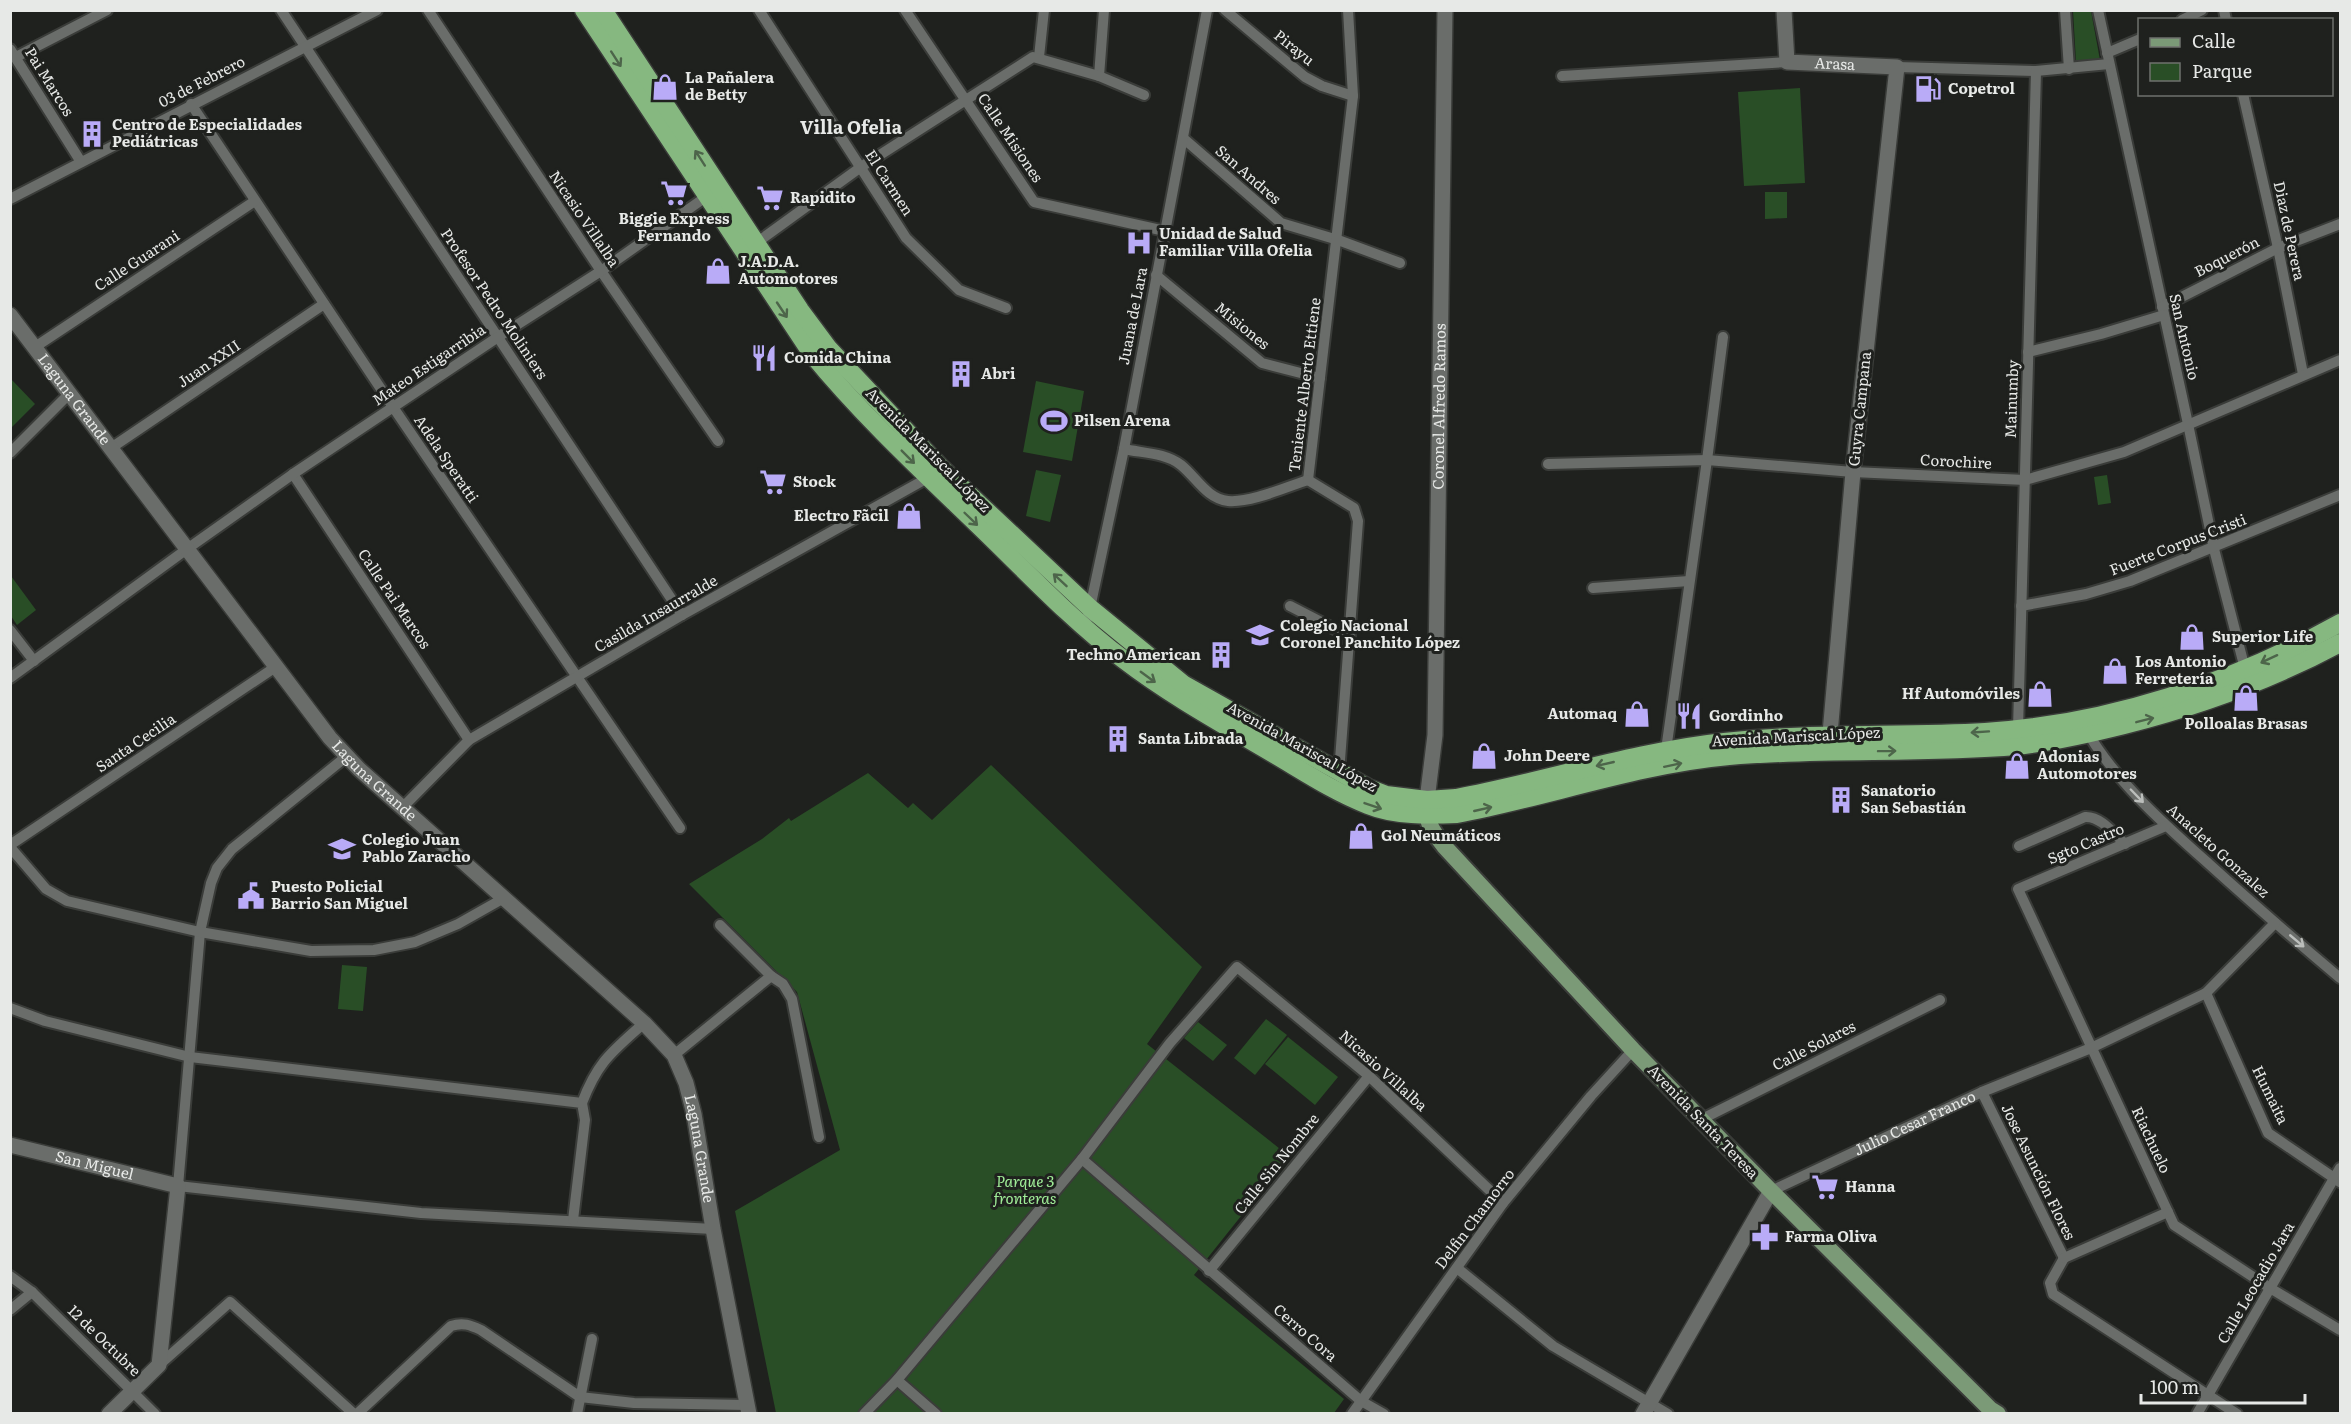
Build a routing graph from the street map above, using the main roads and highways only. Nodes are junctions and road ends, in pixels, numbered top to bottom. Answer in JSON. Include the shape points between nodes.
{"nodes":[{"id":1,"x":584,"y":10,"type":"edge"},
{"id":2,"x":603,"y":10,"type":"edge"},
{"id":3,"x":1445,"y":10,"type":"edge"},
{"id":4,"x":1784,"y":10,"type":"edge"},
{"id":5,"x":1896,"y":67,"type":"joint"},
{"id":6,"x":713,"y":192,"type":"junction"},
{"id":7,"x":10,"y":315,"type":"edge"},
{"id":8,"x":935,"y":473,"type":"junction"},
{"id":9,"x":2340,"y":623,"type":"edge"},
{"id":10,"x":2340,"y":643,"type":"edge"},
{"id":11,"x":2084,"y":726,"type":"junction"},
{"id":12,"x":1829,"y":744,"type":"junction"},
{"id":13,"x":1426,"y":808,"type":"junction"},
{"id":14,"x":10,"y":1145,"type":"edge"},
{"id":15,"x":1770,"y":1191,"type":"junction"},
{"id":16,"x":1646,"y":1408,"type":"edge"},
{"id":17,"x":748,"y":1409,"type":"edge"},
{"id":18,"x":1992,"y":1412,"type":"edge"},
{"id":19,"x":108,"y":1413,"type":"edge"}],
"edges":[{"from":1,"to":6,"type":"highway","name":"Avenida Mariscal López","one_way":true},
{"from":6,"to":2,"type":"highway","name":"Avenida Mariscal López","one_way":true},
{"from":3,"to":13,"type":"main road","name":"Coronel Alfredo Ramos","via":[[1435,735]]},
{"from":4,"to":5,"type":"main road","name":"Arasa","via":[[1787,62]]},
{"from":5,"to":12,"type":"main road","name":"Guyra Campana"},
{"from":6,"to":8,"type":"highway","name":"Avenida Mariscal López","via":[[813,354],[838,386],[886,423]]},
{"from":7,"to":17,"type":"main road","name":"Laguna Grande","via":[[278,666],[311,715],[347,756],[644,1023],[674,1055],[694,1114]]},
{"from":13,"to":8,"type":"highway","name":"Avenida Mariscal López","one_way":true,"via":[[1339,773],[1183,684]]},
{"from":8,"to":13,"type":"highway","name":"Avenida Mariscal López","one_way":true,"via":[[1085,626],[1176,698],[1368,806],[1385,811]]},
{"from":9,"to":11,"type":"highway","name":"Avenida Mariscal López","one_way":true,"via":[[2245,669]]},
{"from":11,"to":10,"type":"highway","name":"Avenida Mariscal López","one_way":true,"via":[[2173,712],[2217,698]]},
{"from":11,"to":12,"type":"highway","name":"Avenida Mariscal López","one_way":true},
{"from":12,"to":11,"type":"highway","name":"Avenida Mariscal López","one_way":true,"via":[[1934,750],[2018,746]]},
{"from":13,"to":12,"type":"highway","name":"Avenida Mariscal López","one_way":true,"via":[[1457,814],[1472,812],[1692,761]]},
{"from":12,"to":13,"type":"highway","name":"Avenida Mariscal López","one_way":true,"via":[[1726,741],[1666,750]]},
{"from":13,"to":15,"type":"main road","name":"Avenida Santa Teresa","via":[[1430,827],[1444,846]]},
{"from":14,"to":19,"type":"main road","name":"San Miguel","via":[[178,1186],[159,1365]]},
{"from":15,"to":16,"type":"main road"},
{"from":15,"to":18,"type":"main road","name":"Avenida Santa Teresa"}]}
